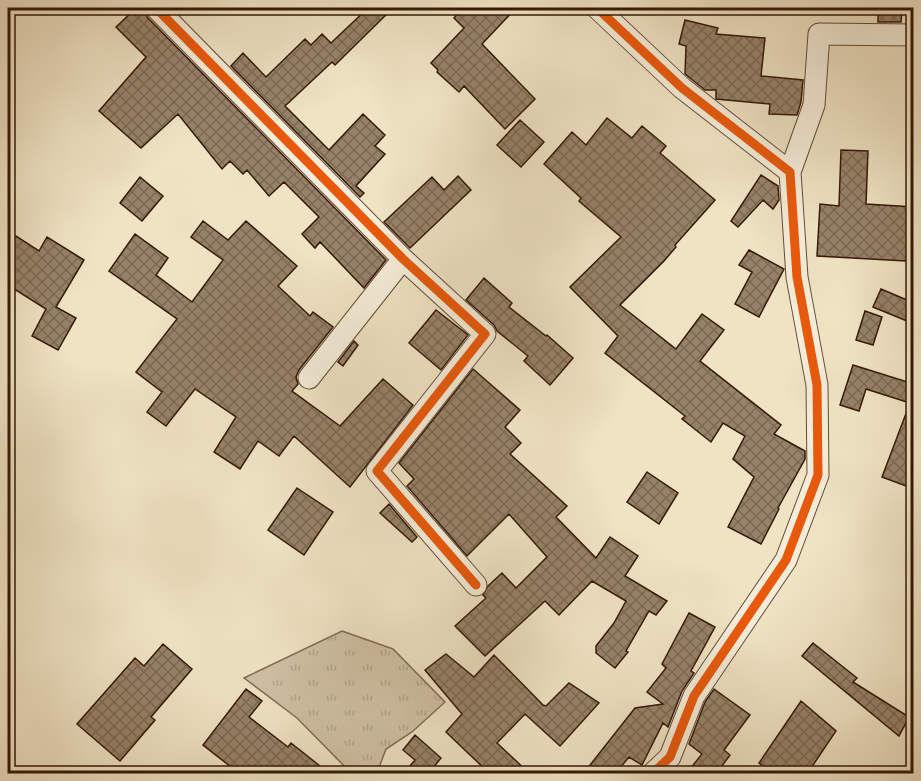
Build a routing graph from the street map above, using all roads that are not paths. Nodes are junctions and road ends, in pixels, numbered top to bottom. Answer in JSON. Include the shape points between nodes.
{"nodes":[{"id":1,"x":156,"y":8,"type":"edge"},
{"id":2,"x":597,"y":8,"type":"edge"},
{"id":3,"x":914,"y":35,"type":"edge"},
{"id":4,"x":790,"y":172,"type":"junction"},
{"id":5,"x":403,"y":259,"type":"junction"},
{"id":6,"x":309,"y":378,"type":"dead end"},
{"id":7,"x":477,"y":585,"type":"dead end"},
{"id":8,"x":652,"y":774,"type":"edge"}],
"edges":[{"from":1,"to":5,"type":"street"},
{"from":2,"to":4,"type":"street","via":[[682,88]]},
{"from":3,"to":4,"type":"street","via":[[819,34],[814,105]]},
{"from":4,"to":8,"type":"street","via":[[797,277],[817,385],[818,475],[786,560],[694,696],[670,757]]},
{"from":5,"to":6,"type":"street"},
{"from":5,"to":7,"type":"street","via":[[485,334],[377,471]]}]}
